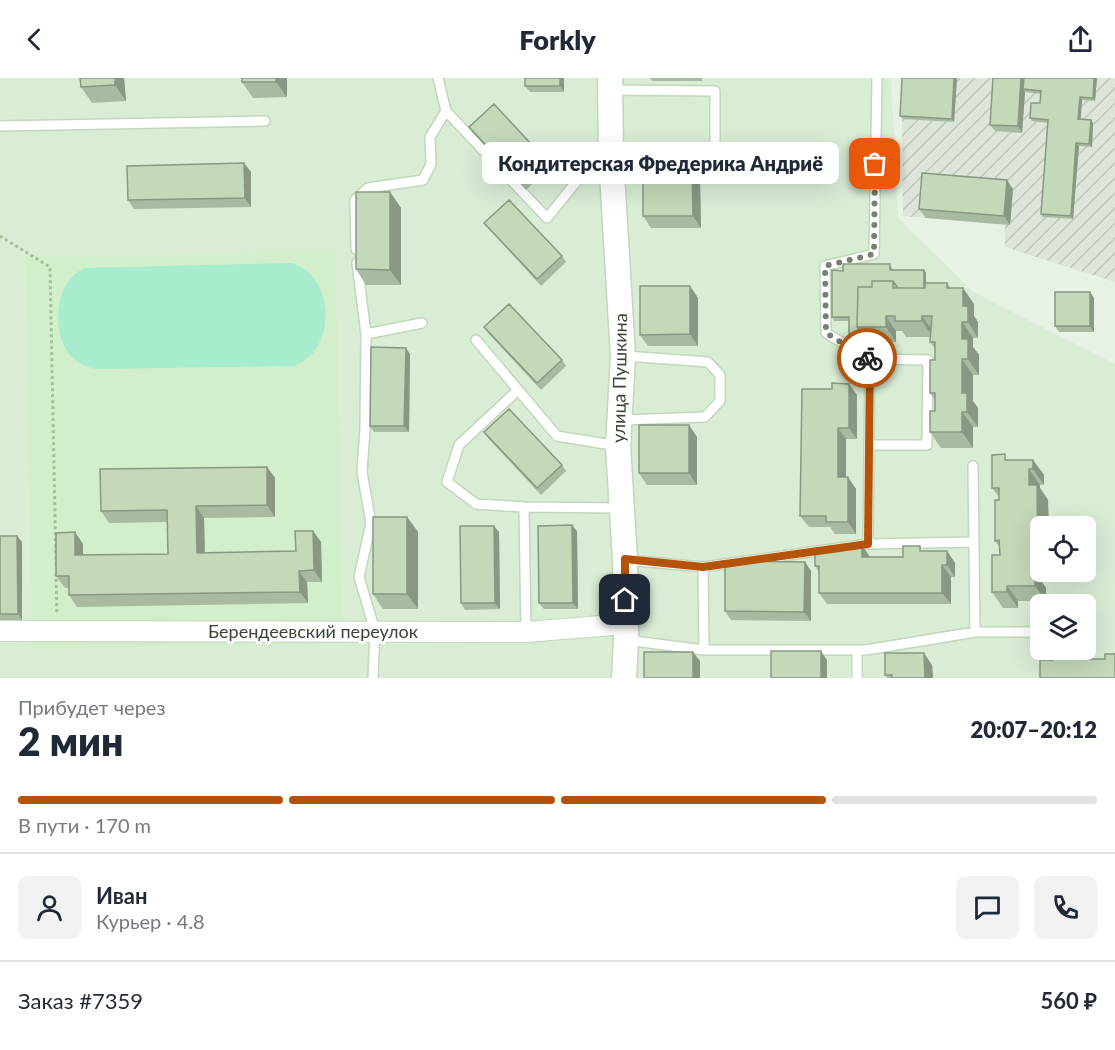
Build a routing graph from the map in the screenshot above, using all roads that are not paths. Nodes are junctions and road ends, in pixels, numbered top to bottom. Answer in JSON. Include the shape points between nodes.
{"nodes":[{"id":1,"x":438,"y":78,"type":"edge"},
{"id":2,"x":877,"y":78,"type":"edge"},
{"id":3,"x":610,"y":84,"type":"edge"},
{"id":4,"x":446,"y":111,"type":"junction"},
{"id":5,"x":265,"y":121,"type":"dead end"},
{"id":6,"x":0,"y":126,"type":"edge"},
{"id":7,"x":611,"y":158,"type":"junction"},
{"id":8,"x":422,"y":322,"type":"dead end"},
{"id":9,"x":366,"y":334,"type":"junction"},
{"id":10,"x":476,"y":340,"type":"dead end"},
{"id":11,"x":623,"y":356,"type":"junction"},
{"id":12,"x":870,"y":359,"type":"junction"},
{"id":13,"x":518,"y":390,"type":"junction"},
{"id":14,"x":620,"y":420,"type":"junction"},
{"id":15,"x":869,"y":445,"type":"junction"},
{"id":16,"x":618,"y":446,"type":"junction"},
{"id":17,"x":973,"y":466,"type":"dead end"},
{"id":18,"x":524,"y":507,"type":"junction"},
{"id":19,"x":622,"y":508,"type":"junction"},
{"id":20,"x":974,"y":543,"type":"junction"},
{"id":21,"x":868,"y":544,"type":"junction"},
{"id":22,"x":625,"y":559,"type":"junction"},
{"id":23,"x":703,"y":567,"type":"junction"},
{"id":24,"x":0,"y":631,"type":"edge"},
{"id":25,"x":375,"y":632,"type":"junction"},
{"id":26,"x":526,"y":632,"type":"junction"},
{"id":27,"x":626,"y":632,"type":"junction"},
{"id":28,"x":975,"y":632,"type":"junction"},
{"id":29,"x":1030,"y":632,"type":"edge"},
{"id":30,"x":704,"y":650,"type":"junction"},
{"id":31,"x":857,"y":650,"type":"junction"},
{"id":32,"x":373,"y":678,"type":"edge"},
{"id":33,"x":624,"y":678,"type":"edge"},
{"id":34,"x":857,"y":678,"type":"edge"}],
"edges":[{"from":1,"to":4,"type":"lane"},
{"from":2,"to":12,"type":"lane","via":[[874,254],[825,266],[826,333]]},
{"from":3,"to":7,"type":"street","name":"улица Пушкина"},
{"from":3,"to":7,"type":"lane","via":[[716,91],[716,158]]},
{"from":4,"to":7,"type":"lane","via":[[547,218],[597,156]]},
{"from":4,"to":9,"type":"lane","via":[[430,137],[431,164],[423,180],[368,188],[355,200],[356,260]]},
{"from":5,"to":6,"type":"lane"},
{"from":7,"to":11,"type":"street","name":"улица Пушкина"},
{"from":8,"to":9,"type":"lane"},
{"from":9,"to":25,"type":"lane","via":[[362,472],[371,523],[359,577]]},
{"from":10,"to":13,"type":"lane"},
{"from":11,"to":14,"type":"street","name":"улица Пушкина"},
{"from":11,"to":14,"type":"lane","via":[[708,362],[720,375],[720,401],[705,417]]},
{"from":12,"to":15,"type":"lane"},
{"from":12,"to":15,"type":"lane","via":[[928,360],[927,445]]},
{"from":13,"to":16,"type":"lane","via":[[557,436]]},
{"from":13,"to":18,"type":"lane","via":[[459,445],[447,482],[476,504]]},
{"from":14,"to":16,"type":"street","name":"улица Пушкина"},
{"from":15,"to":21,"type":"lane"},
{"from":16,"to":19,"type":"street","name":"улица Пушкина"},
{"from":17,"to":20,"type":"lane"},
{"from":18,"to":19,"type":"lane"},
{"from":18,"to":26,"type":"lane"},
{"from":19,"to":22,"type":"street","name":"улица Пушкина"},
{"from":20,"to":21,"type":"lane"},
{"from":20,"to":28,"type":"lane"},
{"from":21,"to":23,"type":"lane"},
{"from":22,"to":23,"type":"lane"},
{"from":22,"to":27,"type":"street","name":"улица Пушкина"},
{"from":23,"to":30,"type":"lane"},
{"from":24,"to":25,"type":"street","name":"Берендеевский переулок"},
{"from":25,"to":26,"type":"street","name":"Берендеевский переулок"},
{"from":25,"to":32,"type":"lane"},
{"from":26,"to":27,"type":"street","name":"Берендеевский переулок"},
{"from":27,"to":30,"type":"lane"},
{"from":27,"to":33,"type":"street","name":"улица Пушкина"},
{"from":28,"to":29,"type":"lane"},
{"from":28,"to":31,"type":"lane"},
{"from":30,"to":31,"type":"lane"},
{"from":31,"to":34,"type":"lane"}]}
